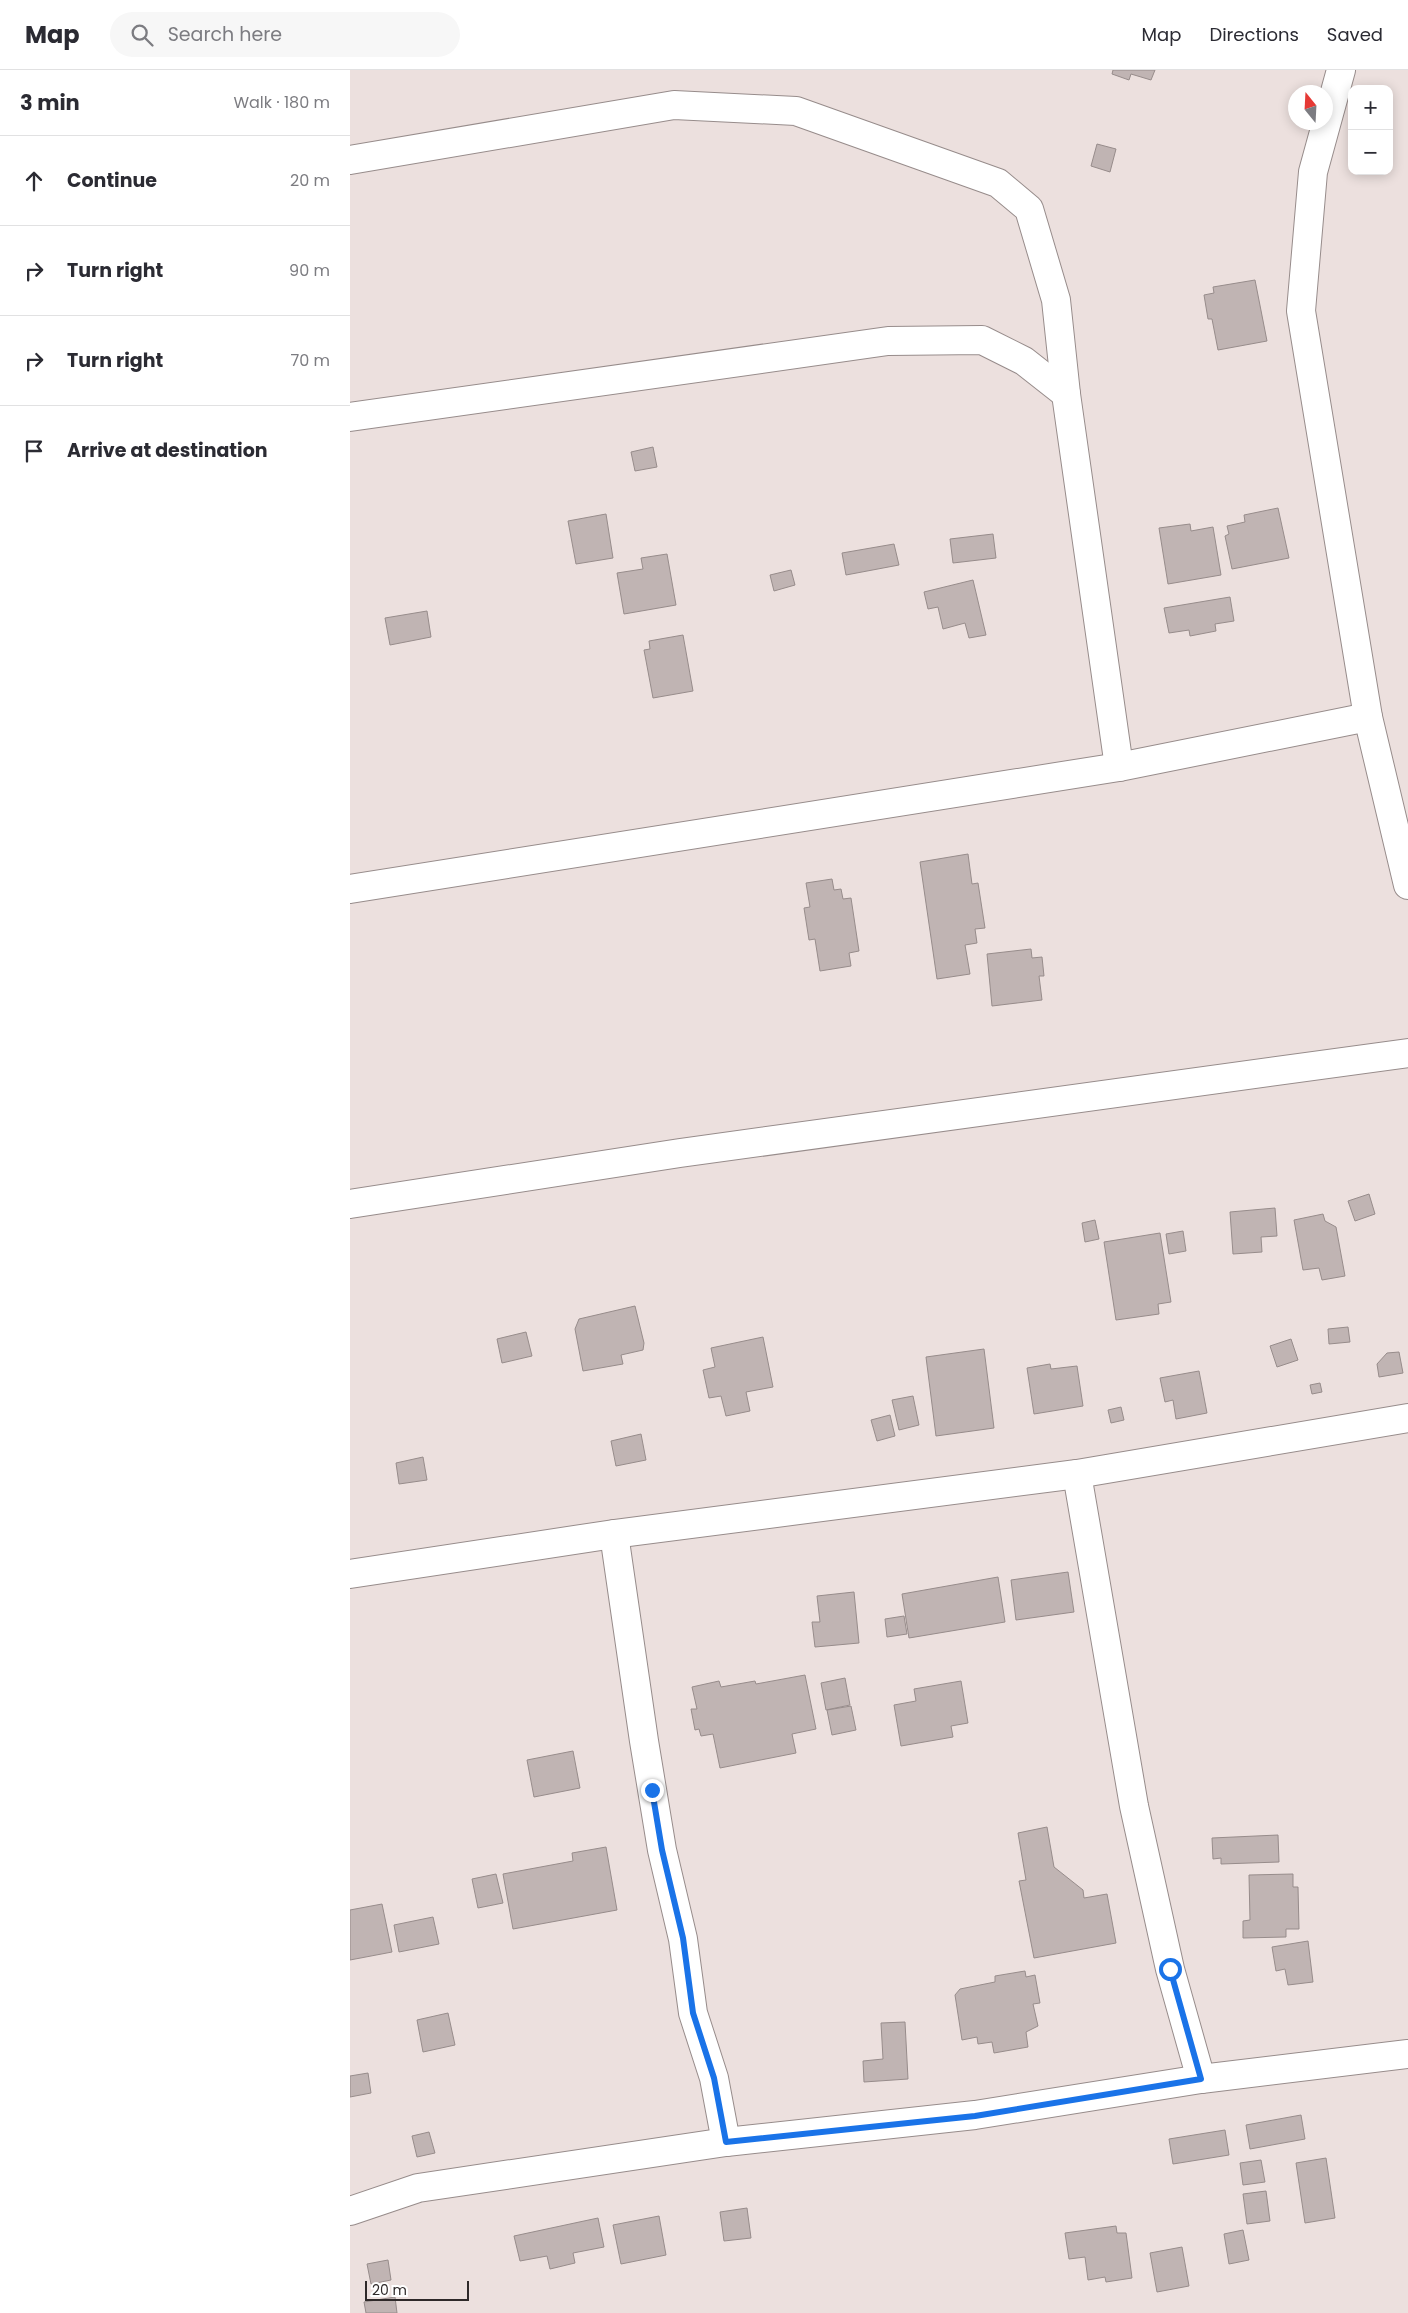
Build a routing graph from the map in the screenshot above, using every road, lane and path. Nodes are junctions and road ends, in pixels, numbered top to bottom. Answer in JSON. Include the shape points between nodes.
{"nodes":[{"id":1,"x":1341,"y":70,"type":"edge"},
{"id":2,"x":350,"y":160,"type":"edge"},
{"id":3,"x":1066,"y":394,"type":"junction"},
{"id":4,"x":350,"y":417,"type":"edge"},
{"id":5,"x":1368,"y":717,"type":"junction"},
{"id":6,"x":1118,"y":767,"type":"junction"},
{"id":7,"x":1407,"y":874,"type":"edge"},
{"id":8,"x":350,"y":888,"type":"edge"},
{"id":9,"x":1408,"y":1053,"type":"edge"},
{"id":10,"x":350,"y":1204,"type":"edge"},
{"id":11,"x":1408,"y":1418,"type":"edge"},
{"id":12,"x":1077,"y":1474,"type":"junction"},
{"id":13,"x":614,"y":1534,"type":"junction"},
{"id":14,"x":350,"y":1574,"type":"edge"},
{"id":15,"x":1408,"y":2054,"type":"edge"},
{"id":16,"x":1201,"y":2079,"type":"junction"},
{"id":17,"x":726,"y":2142,"type":"junction"},
{"id":18,"x":350,"y":2211,"type":"edge"}],
"edges":[{"from":1,"to":5,"type":"street","via":[[1313,172],[1301,312]]},
{"from":2,"to":3,"type":"street","via":[[674,106],[796,111],[998,183],[1029,209],[1056,300]]},
{"from":3,"to":4,"type":"street","via":[[1024,361],[982,340],[888,341]]},
{"from":3,"to":6,"type":"street"},
{"from":5,"to":6,"type":"street"},
{"from":5,"to":7,"type":"street"},
{"from":6,"to":8,"type":"street"},
{"from":9,"to":10,"type":"street","via":[[680,1153]]},
{"from":11,"to":12,"type":"street"},
{"from":12,"to":13,"type":"street"},
{"from":12,"to":16,"type":"street","via":[[1136,1815],[1170,1969]]},
{"from":13,"to":14,"type":"street"},
{"from":13,"to":17,"type":"street","via":[[662,1850],[683,1938],[693,2013],[714,2078]]},
{"from":15,"to":16,"type":"street"},
{"from":16,"to":17,"type":"street","via":[[975,2116]]},
{"from":17,"to":18,"type":"street","via":[[418,2188]]}]}
